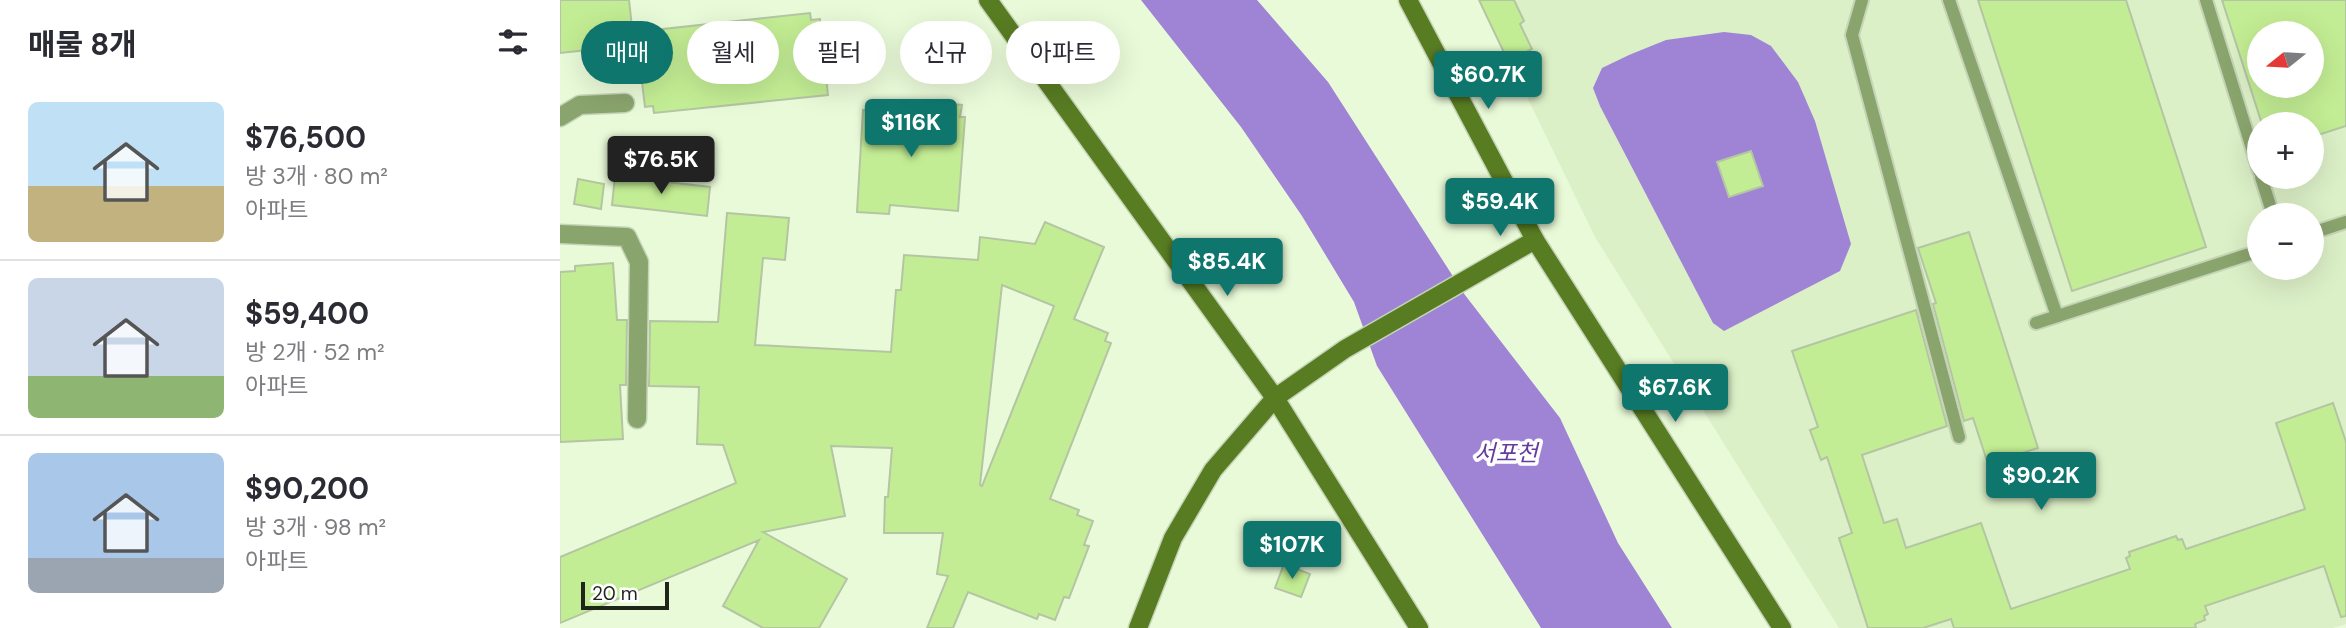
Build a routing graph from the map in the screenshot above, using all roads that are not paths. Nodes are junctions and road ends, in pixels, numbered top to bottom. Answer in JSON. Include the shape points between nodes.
{"nodes":[{"id":1,"x":988,"y":0,"type":"edge"},
{"id":2,"x":1408,"y":0,"type":"edge"},
{"id":3,"x":1861,"y":0,"type":"edge"},
{"id":4,"x":1950,"y":0,"type":"edge"},
{"id":5,"x":2206,"y":0,"type":"edge"},
{"id":6,"x":625,"y":103,"type":"dead end"},
{"id":7,"x":560,"y":117,"type":"edge"},
{"id":8,"x":2247,"y":132,"type":"edge"},
{"id":9,"x":2346,"y":222,"type":"edge"},
{"id":10,"x":2324,"y":229,"type":"edge"},
{"id":11,"x":560,"y":234,"type":"edge"},
{"id":12,"x":1535,"y":240,"type":"junction"},
{"id":13,"x":2247,"y":255,"type":"edge"},
{"id":14,"x":2057,"y":316,"type":"junction"},
{"id":15,"x":2036,"y":323,"type":"dead end"},
{"id":16,"x":1275,"y":398,"type":"junction"},
{"id":17,"x":637,"y":419,"type":"dead end"},
{"id":18,"x":1959,"y":437,"type":"dead end"},
{"id":19,"x":1138,"y":628,"type":"edge"},
{"id":20,"x":1419,"y":628,"type":"edge"},
{"id":21,"x":1782,"y":628,"type":"edge"}],
"edges":[{"from":1,"to":16,"type":"street"},
{"from":2,"to":12,"type":"street"},
{"from":3,"to":18,"type":"lane","via":[[1852,35]]},
{"from":4,"to":14,"type":"lane"},
{"from":5,"to":8,"type":"lane"},
{"from":6,"to":7,"type":"street","via":[[580,105]]},
{"from":9,"to":10,"type":"lane"},
{"from":11,"to":17,"type":"street","via":[[627,237],[639,262]]},
{"from":12,"to":16,"type":"street","via":[[1345,349]]},
{"from":12,"to":21,"type":"street"},
{"from":13,"to":14,"type":"lane"},
{"from":14,"to":15,"type":"lane"},
{"from":16,"to":19,"type":"street","via":[[1213,470],[1173,538]]},
{"from":16,"to":20,"type":"street"}]}
